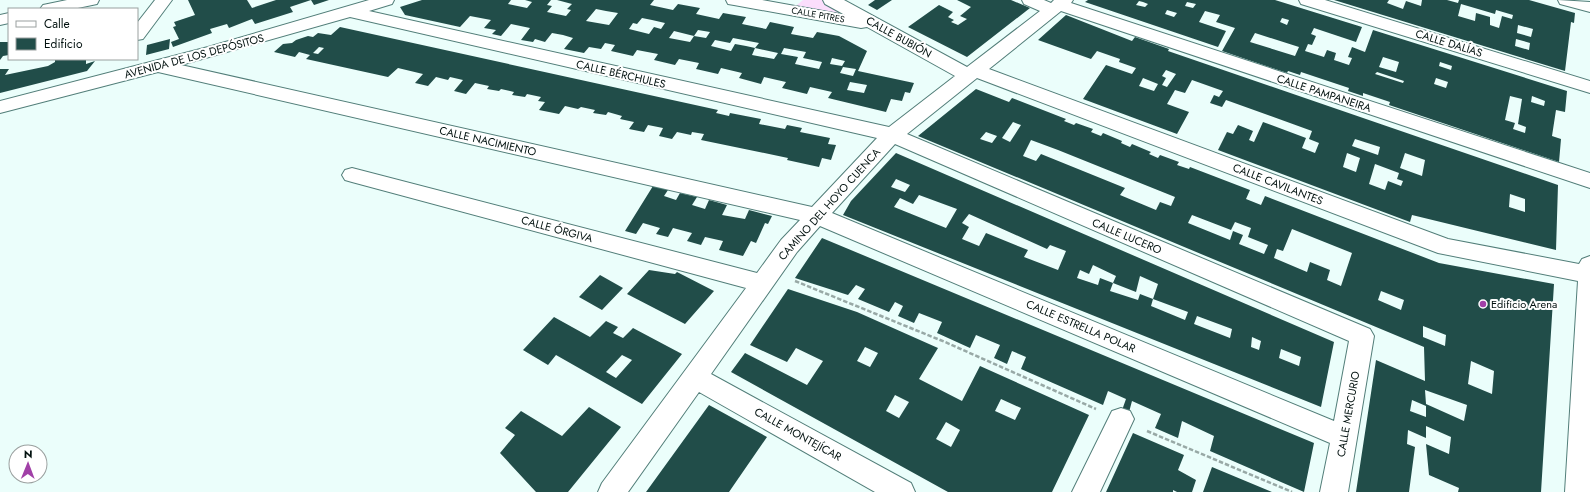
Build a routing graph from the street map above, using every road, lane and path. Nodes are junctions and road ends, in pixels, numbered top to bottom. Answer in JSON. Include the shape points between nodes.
{"nodes":[{"id":1,"x":91,"y":0,"type":"edge"},
{"id":2,"x":164,"y":0,"type":"edge"},
{"id":3,"x":386,"y":0,"type":"edge"},
{"id":4,"x":734,"y":0,"type":"edge"},
{"id":5,"x":831,"y":0,"type":"edge"},
{"id":6,"x":1030,"y":0,"type":"edge"},
{"id":7,"x":1307,"y":0,"type":"edge"},
{"id":8,"x":1566,"y":0,"type":"edge"},
{"id":9,"x":797,"y":5,"type":"edge"},
{"id":10,"x":1059,"y":5,"type":"edge"},
{"id":11,"x":1590,"y":7,"type":"edge"},
{"id":12,"x":54,"y":8,"type":"edge"},
{"id":13,"x":350,"y":12,"type":"junction"},
{"id":14,"x":879,"y":26,"type":"junction"},
{"id":15,"x":138,"y":34,"type":"edge"},
{"id":16,"x":117,"y":60,"type":"edge"},
{"id":17,"x":160,"y":66,"type":"junction"},
{"id":18,"x":970,"y":72,"type":"junction"},
{"id":19,"x":101,"y":81,"type":"junction"},
{"id":20,"x":1590,"y":87,"type":"edge"},
{"id":21,"x":0,"y":107,"type":"edge"},
{"id":22,"x":892,"y":135,"type":"junction"},
{"id":23,"x":352,"y":175,"type":"dead end"},
{"id":24,"x":1590,"y":181,"type":"edge"},
{"id":25,"x":817,"y":216,"type":"junction"},
{"id":26,"x":1590,"y":265,"type":"edge"},
{"id":27,"x":1590,"y":275,"type":"edge"},
{"id":28,"x":766,"y":277,"type":"junction"},
{"id":29,"x":1588,"y":332,"type":"edge"},
{"id":30,"x":1362,"y":336,"type":"joint"},
{"id":31,"x":695,"y":377,"type":"junction"},
{"id":32,"x":1121,"y":419,"type":"junction"},
{"id":33,"x":1344,"y":437,"type":"junction"},
{"id":34,"x":612,"y":492,"type":"edge"},
{"id":35,"x":901,"y":492,"type":"edge"},
{"id":36,"x":1086,"y":492,"type":"edge"},
{"id":37,"x":1292,"y":492,"type":"edge"},
{"id":38,"x":1334,"y":492,"type":"edge"},
{"id":39,"x":1579,"y":492,"type":"edge"}],
"edges":[{"from":1,"to":12,"type":"street"},
{"from":2,"to":15,"type":"street"},
{"from":3,"to":13,"type":"street","name":"AVENIDA DE LOS DEPÓSITOS"},
{"from":4,"to":9,"type":"street","name":"CALLE PITRES"},
{"from":5,"to":14,"type":"street","name":"CALLE BUBIÓN"},
{"from":6,"to":10,"type":"street","name":"CALLE PAMPANEIRA"},
{"from":7,"to":20,"type":"street","name":"CALLE DALÍAS"},
{"from":8,"to":11,"type":"street"},
{"from":9,"to":14,"type":"street","name":"CALLE PITRES"},
{"from":10,"to":18,"type":"street","name":"CAMINO DEL HOYO CUENCA"},
{"from":10,"to":24,"type":"street","name":"CALLE PAMPANEIRA"},
{"from":13,"to":17,"type":"street","name":"AVENIDA DE LOS DEPÓSITOS"},
{"from":13,"to":22,"type":"street","name":"CALLE BÉRCHULES"},
{"from":14,"to":18,"type":"street","name":"CALLE BUBIÓN"},
{"from":16,"to":19,"type":"street"},
{"from":17,"to":19,"type":"street","name":"AVENIDA DE LOS DEPÓSITOS"},
{"from":17,"to":25,"type":"street","name":"CALLE NACIMIENTO"},
{"from":18,"to":22,"type":"street","name":"CAMINO DEL HOYO CUENCA"},
{"from":18,"to":27,"type":"street","name":"CALLE CAVILANTES","via":[[1446,247]]},
{"from":19,"to":21,"type":"street","name":"AVENIDA DE LOS DEPÓSITOS"},
{"from":22,"to":25,"type":"street","name":"CAMINO DEL HOYO CUENCA"},
{"from":22,"to":30,"type":"street","name":"CALLE LUCERO"},
{"from":23,"to":28,"type":"street","name":"CALLE ÓRGIVA"},
{"from":25,"to":28,"type":"street","name":"CAMINO DEL HOYO CUENCA","via":[[789,246]]},
{"from":25,"to":33,"type":"street","name":"CALLE ESTRELLA POLAR"},
{"from":26,"to":27,"type":"street"},
{"from":27,"to":29,"type":"street"},
{"from":28,"to":31,"type":"street","name":"CAMINO DEL HOYO CUENCA"},
{"from":28,"to":32,"type":"path","via":[[945,342]]},
{"from":29,"to":39,"type":"street"},
{"from":30,"to":33,"type":"street","name":"CALLE MERCURIO"},
{"from":31,"to":34,"type":"street","name":"CAMINO DEL HOYO CUENCA"},
{"from":31,"to":35,"type":"street","name":"CALLE MONTEJÍCAR"},
{"from":32,"to":36,"type":"street"},
{"from":32,"to":37,"type":"path"},
{"from":33,"to":38,"type":"street","name":"CALLE MERCURIO"}]}
